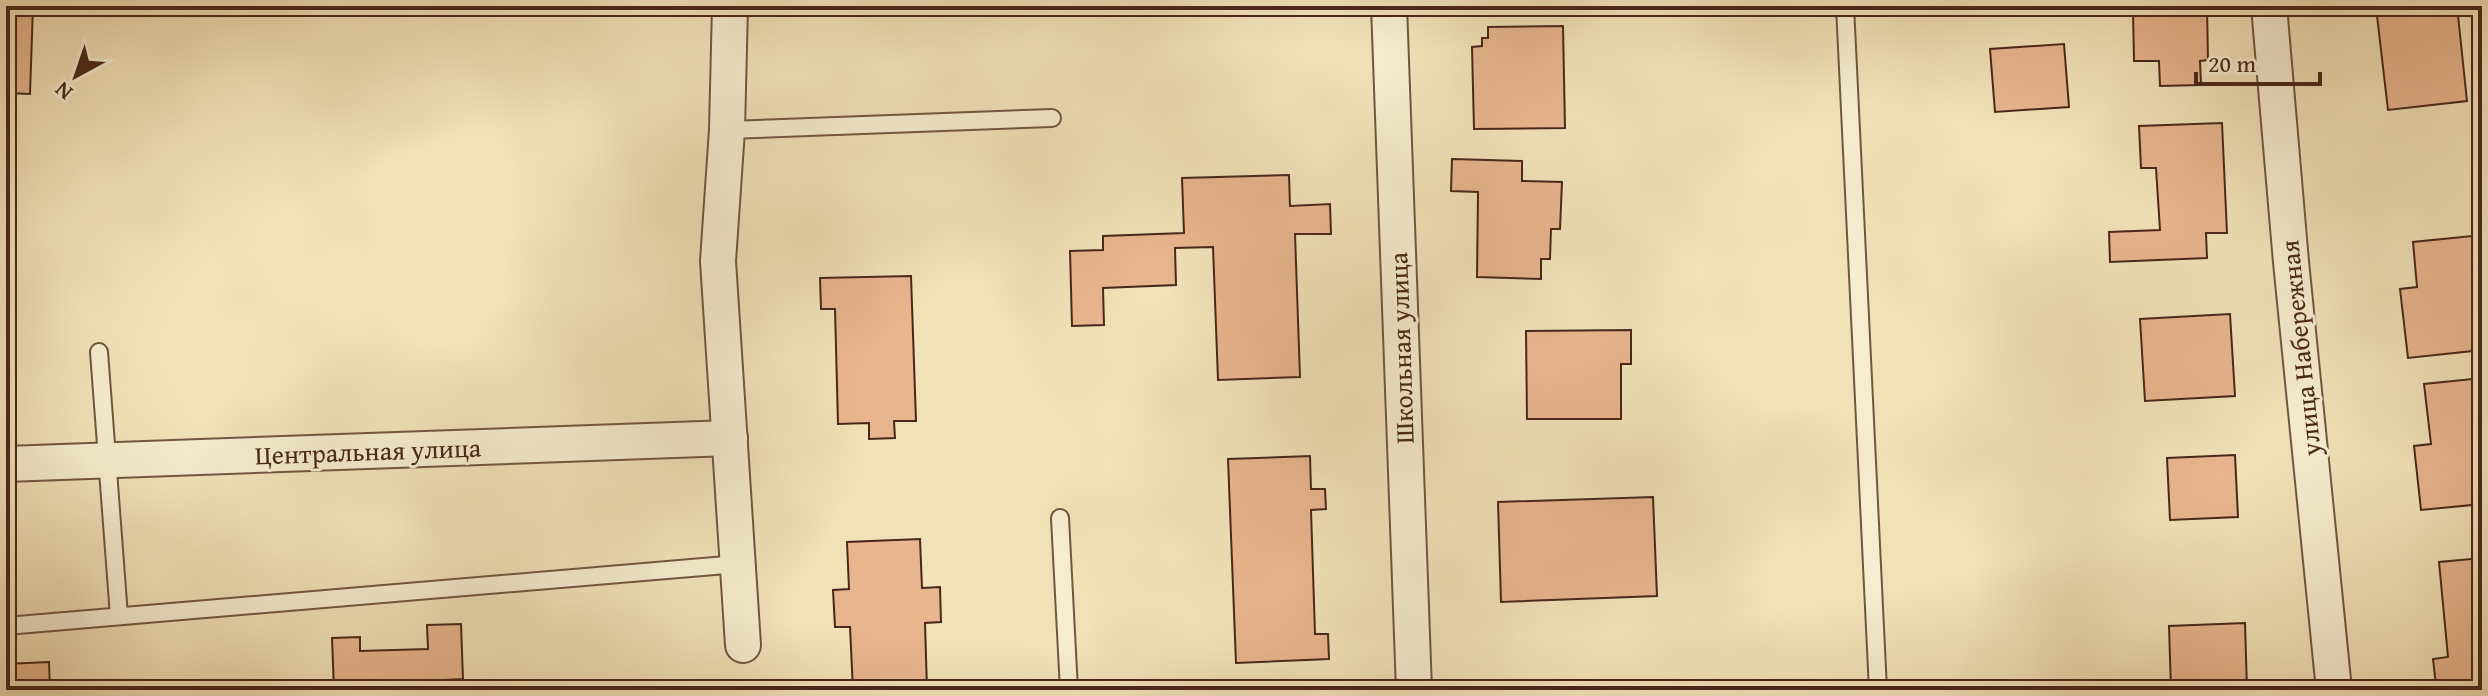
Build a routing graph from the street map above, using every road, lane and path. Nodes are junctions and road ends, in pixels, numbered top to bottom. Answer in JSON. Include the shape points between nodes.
{"nodes":[{"id":1,"x":730,"y":6,"type":"edge"},
{"id":2,"x":1389,"y":6,"type":"edge"},
{"id":3,"x":1845,"y":6,"type":"edge"},
{"id":4,"x":2269,"y":6,"type":"edge"},
{"id":5,"x":1052,"y":118,"type":"dead end"},
{"id":6,"x":727,"y":130,"type":"junction"},
{"id":7,"x":99,"y":352,"type":"dead end"},
{"id":8,"x":730,"y":438,"type":"junction"},
{"id":9,"x":106,"y":460,"type":"junction"},
{"id":10,"x":6,"y":464,"type":"edge"},
{"id":11,"x":1060,"y":518,"type":"dead end"},
{"id":12,"x":738,"y":564,"type":"junction"},
{"id":13,"x":119,"y":616,"type":"junction"},
{"id":14,"x":6,"y":626,"type":"edge"},
{"id":15,"x":743,"y":645,"type":"dead end"},
{"id":16,"x":1069,"y":690,"type":"edge"},
{"id":17,"x":1414,"y":690,"type":"edge"},
{"id":18,"x":1878,"y":690,"type":"edge"},
{"id":19,"x":2334,"y":690,"type":"edge"}],
"edges":[{"from":1,"to":6,"type":"street"},
{"from":2,"to":17,"type":"street","name":"Школьная улица"},
{"from":3,"to":18,"type":"lane"},
{"from":4,"to":19,"type":"street","name":"улица Набережная"},
{"from":5,"to":6,"type":"lane"},
{"from":6,"to":8,"type":"street","via":[[718,261]]},
{"from":7,"to":9,"type":"lane"},
{"from":8,"to":9,"type":"street","name":"Центральная улица"},
{"from":8,"to":12,"type":"street"},
{"from":9,"to":10,"type":"street","name":"Центральная улица"},
{"from":9,"to":13,"type":"lane"},
{"from":11,"to":16,"type":"lane"},
{"from":12,"to":13,"type":"lane"},
{"from":12,"to":15,"type":"street"},
{"from":13,"to":14,"type":"lane"}]}
